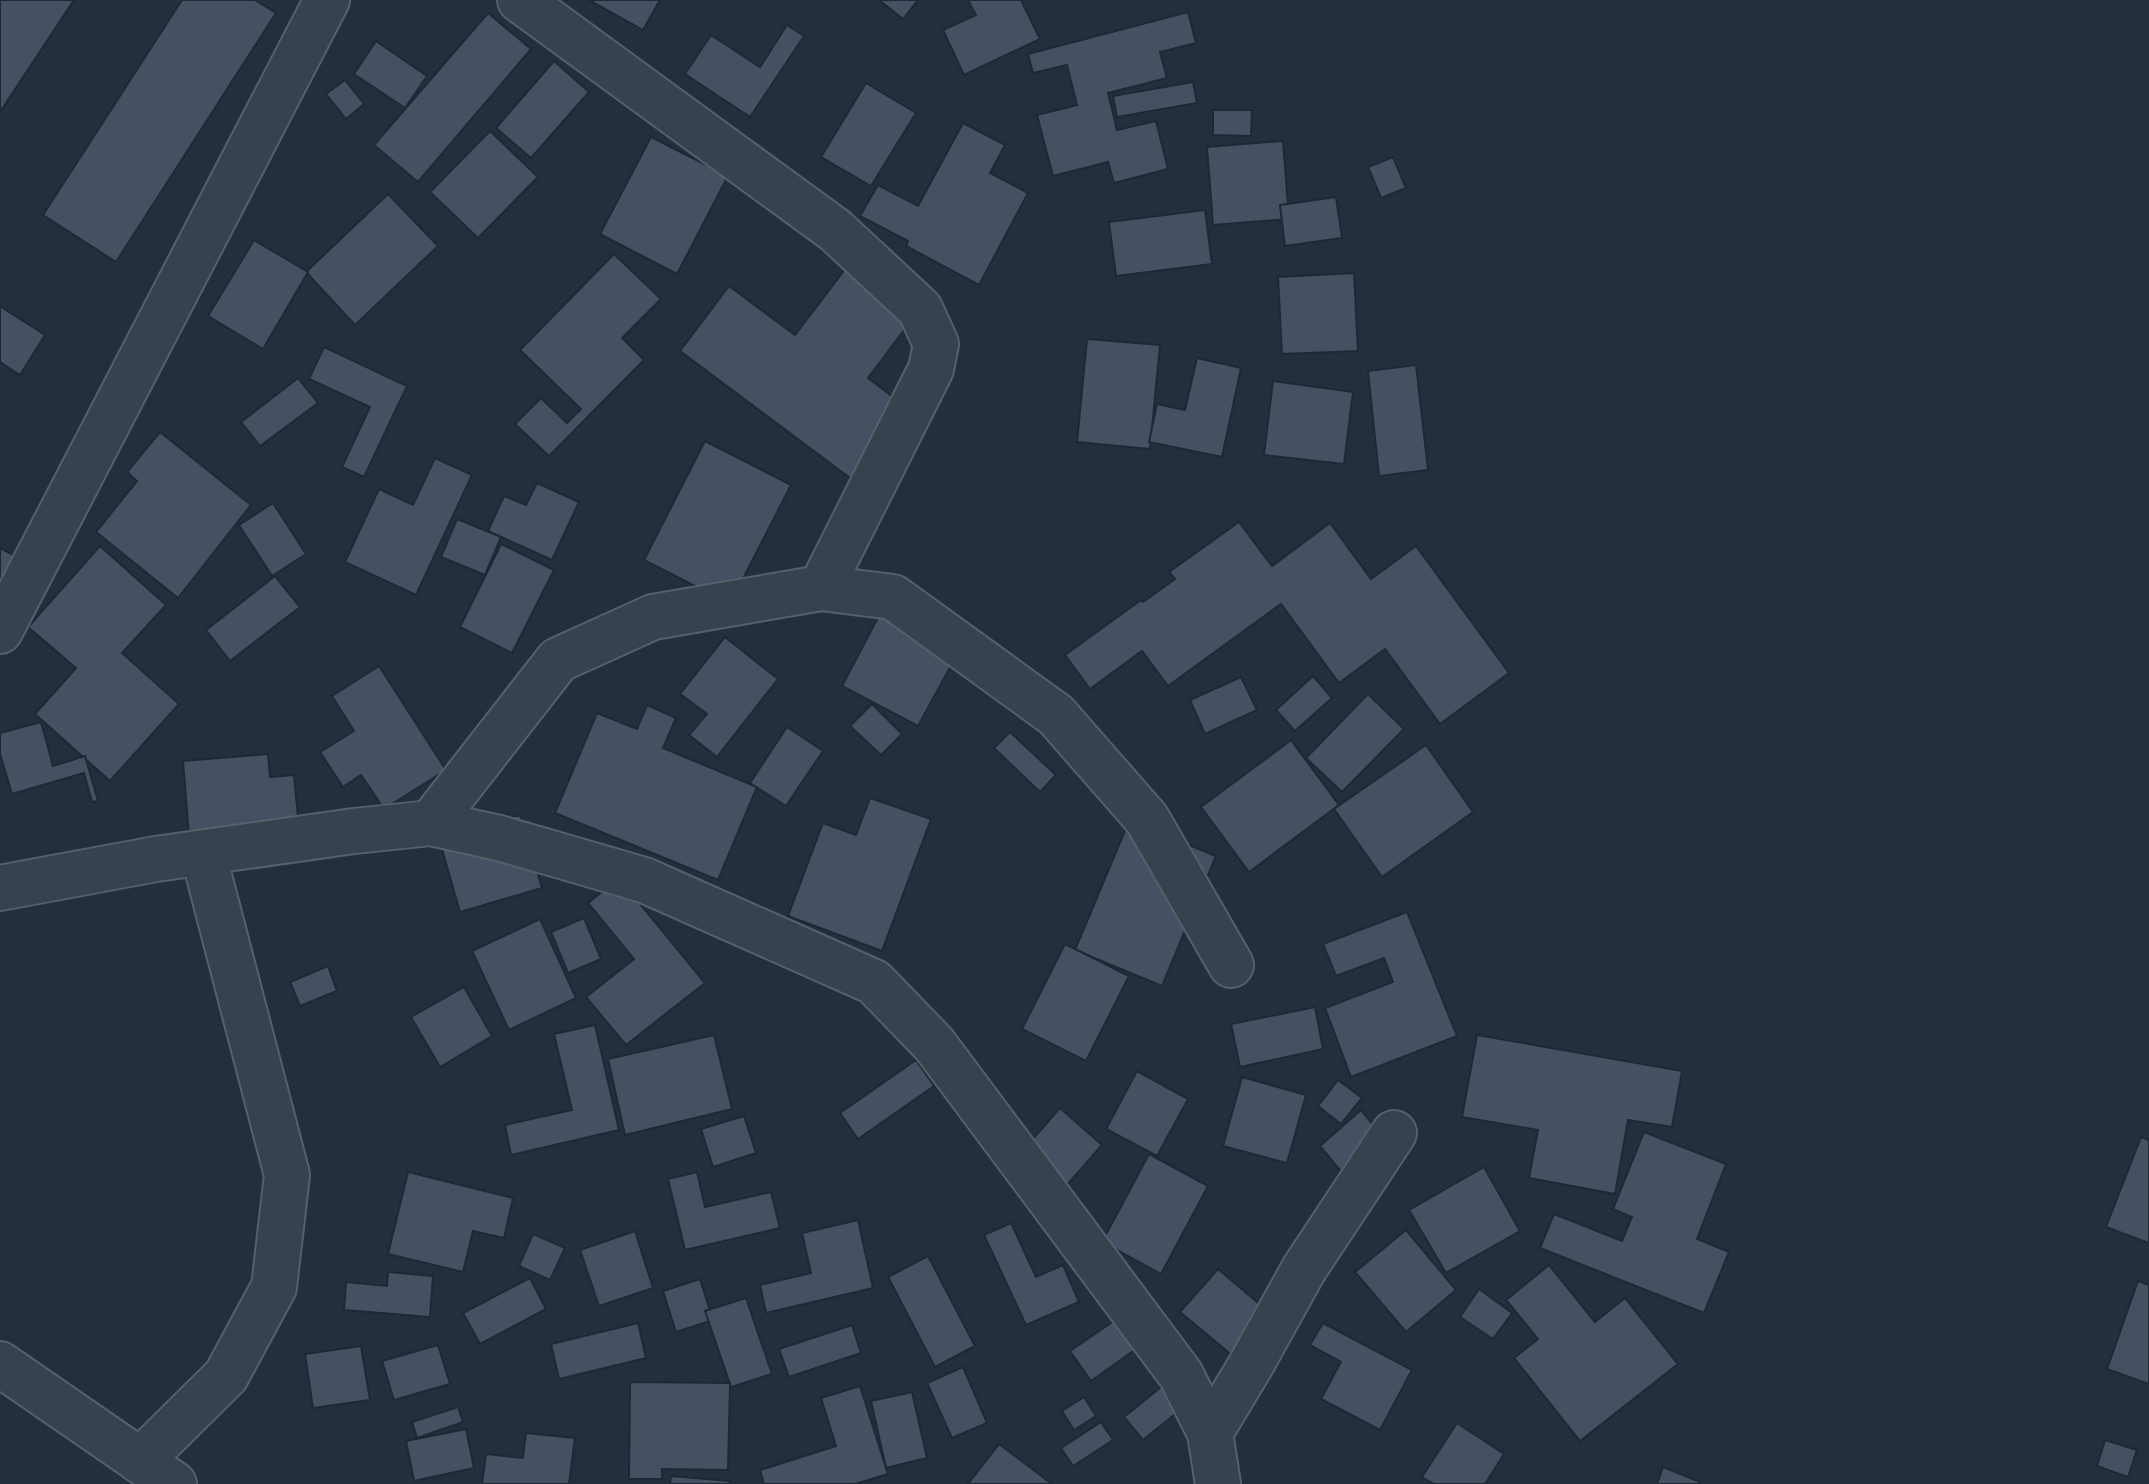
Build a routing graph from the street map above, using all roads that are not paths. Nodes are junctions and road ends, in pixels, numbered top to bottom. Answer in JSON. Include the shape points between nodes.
{"nodes":[{"id":1,"x":327,"y":0,"type":"edge"},
{"id":2,"x":520,"y":0,"type":"edge"},
{"id":3,"x":821,"y":588,"type":"junction"},
{"id":4,"x":0,"y":631,"type":"edge"},
{"id":5,"x":431,"y":823,"type":"junction"},
{"id":6,"x":203,"y":853,"type":"junction"},
{"id":7,"x":0,"y":888,"type":"edge"},
{"id":8,"x":1231,"y":965,"type":"dead end"},
{"id":9,"x":1394,"y":1133,"type":"dead end"},
{"id":10,"x":0,"y":1364,"type":"edge"},
{"id":11,"x":1210,"y":1433,"type":"junction"},
{"id":12,"x":157,"y":1472,"type":"edge"},
{"id":13,"x":1218,"y":1484,"type":"edge"}],
"edges":[{"from":1,"to":4,"type":"street"},
{"from":2,"to":3,"type":"street","via":[[835,230],[920,309],[936,344],[931,369]]},
{"from":3,"to":5,"type":"street","via":[[653,617],[558,660]]},
{"from":3,"to":8,"type":"street","via":[[893,597],[1056,715],[1147,819]]},
{"from":5,"to":6,"type":"street"},
{"from":5,"to":11,"type":"street","via":[[644,880],[874,982],[934,1044],[1126,1299],[1181,1375]]},
{"from":6,"to":7,"type":"street"},
{"from":6,"to":12,"type":"street","via":[[287,1175],[274,1287],[226,1376]]},
{"from":9,"to":11,"type":"street","via":[[1304,1269]]},
{"from":10,"to":12,"type":"street"},
{"from":11,"to":13,"type":"street"}]}
